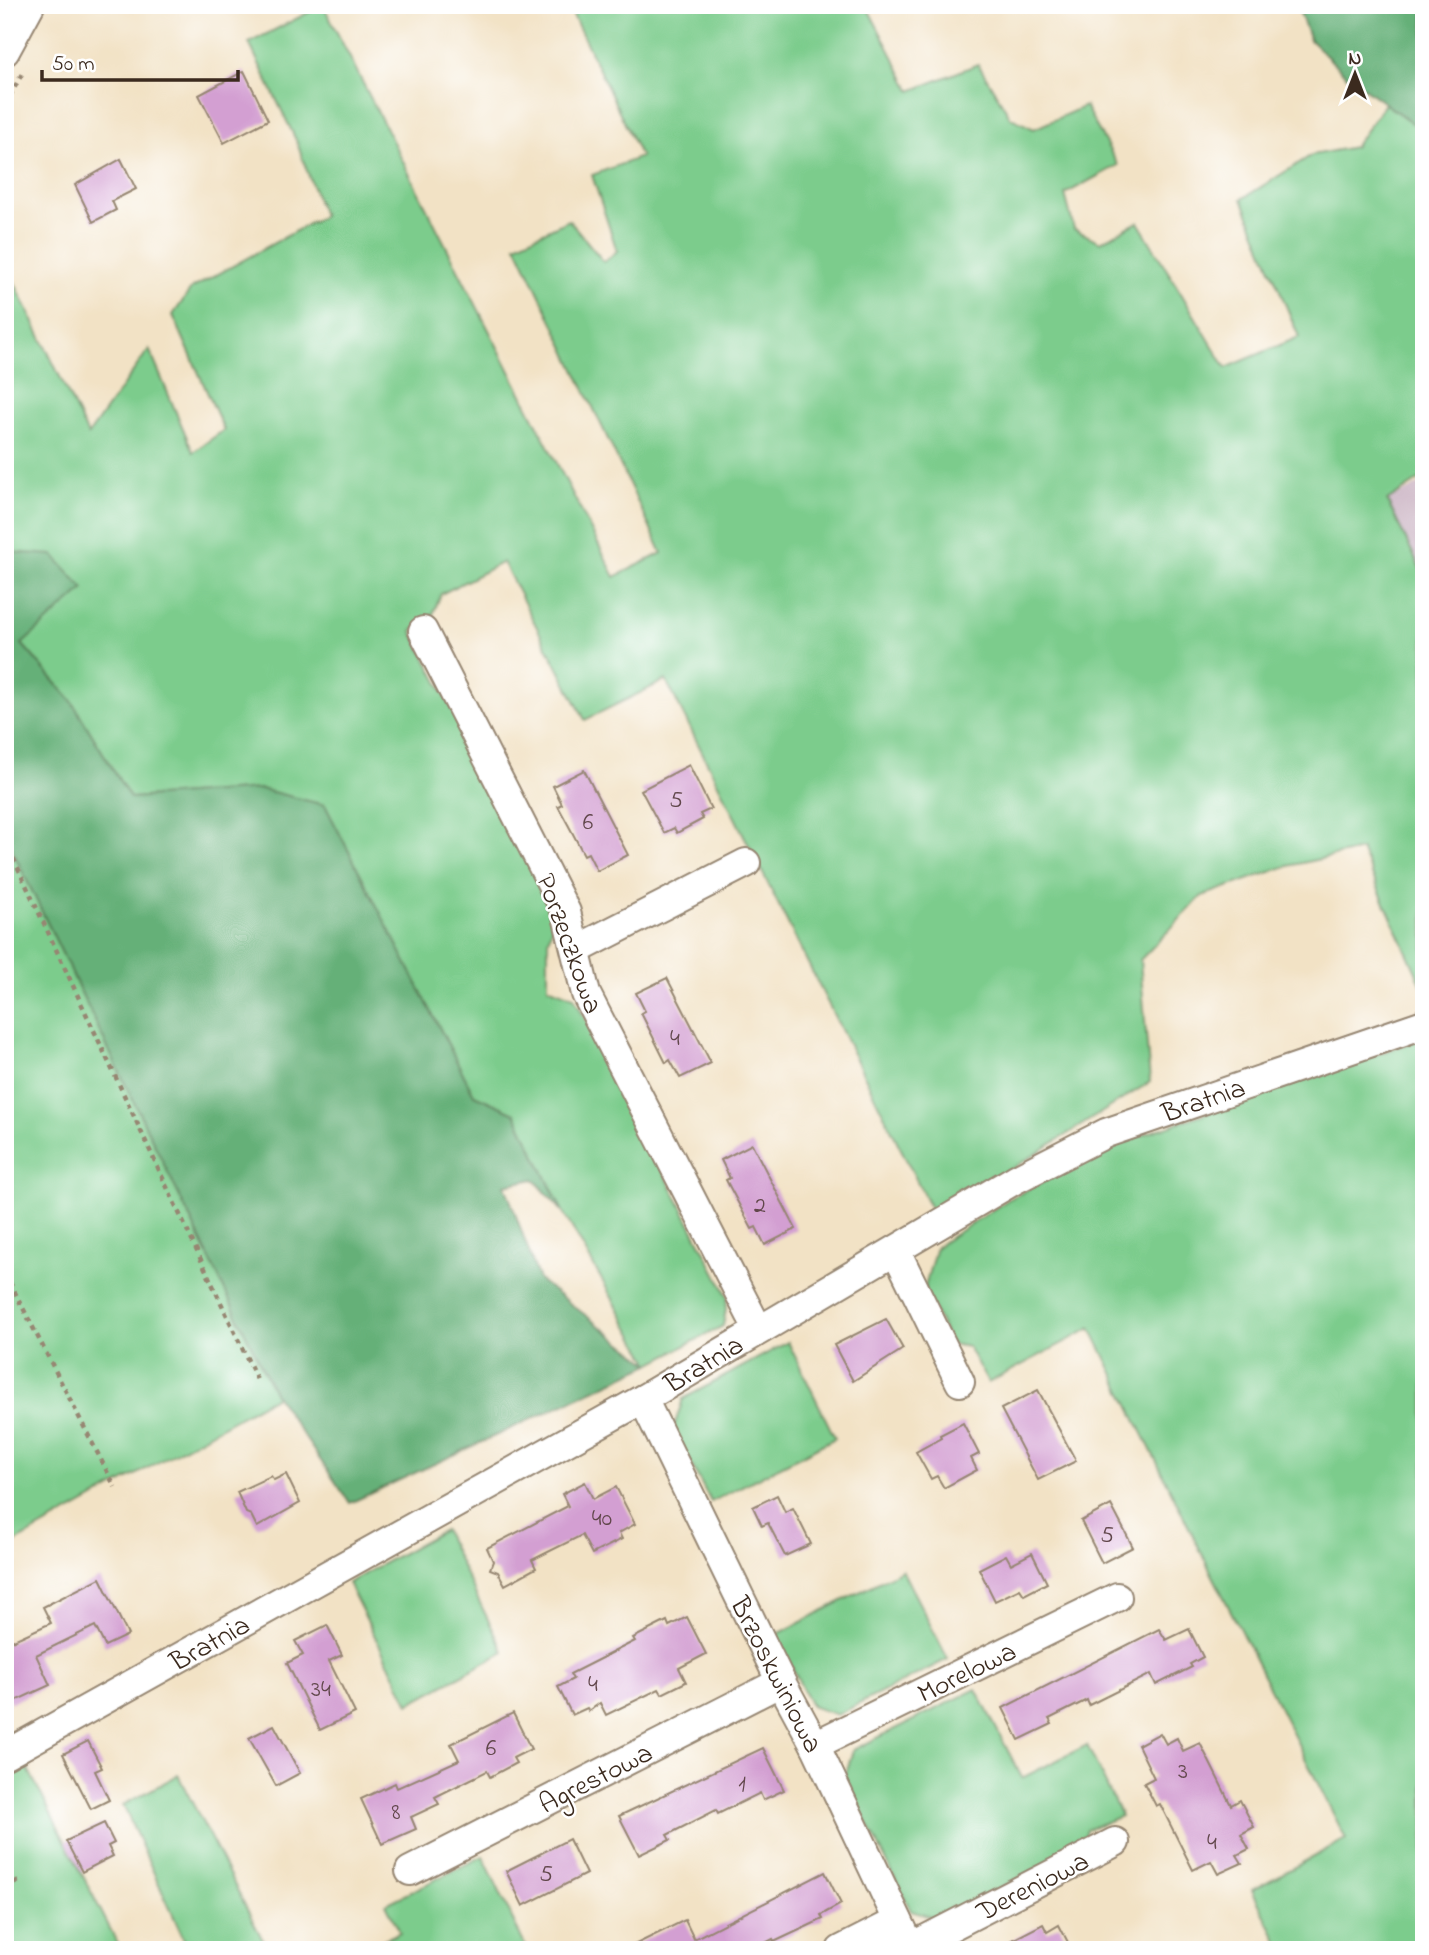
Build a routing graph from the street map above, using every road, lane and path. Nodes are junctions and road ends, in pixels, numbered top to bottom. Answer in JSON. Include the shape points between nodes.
{"nodes":[{"id":1,"x":30,"y":5,"type":"edge"},
{"id":2,"x":5,"y":51,"type":"edge"},
{"id":3,"x":423,"y":631,"type":"dead end"},
{"id":4,"x":5,"y":840,"type":"edge"},
{"id":5,"x":746,"y":863,"type":"dead end"},
{"id":6,"x":576,"y":950,"type":"junction"},
{"id":7,"x":1424,"y":1024,"type":"edge"},
{"id":8,"x":896,"y":1251,"type":"junction"},
{"id":9,"x":5,"y":1273,"type":"edge"},
{"id":10,"x":758,"y":1329,"type":"junction"},
{"id":11,"x":258,"y":1382,"type":"dead end"},
{"id":12,"x":960,"y":1382,"type":"dead end"},
{"id":13,"x":643,"y":1399,"type":"junction"},
{"id":14,"x":115,"y":1487,"type":"dead end"},
{"id":15,"x":1117,"y":1597,"type":"dead end"},
{"id":16,"x":781,"y":1682,"type":"junction"},
{"id":17,"x":815,"y":1745,"type":"junction"},
{"id":18,"x":5,"y":1755,"type":"edge"},
{"id":19,"x":1115,"y":1842,"type":"dead end"},
{"id":20,"x":410,"y":1871,"type":"dead end"},
{"id":21,"x":19,"y":1881,"type":"dead end"},
{"id":22,"x":5,"y":1888,"type":"edge"},
{"id":23,"x":898,"y":1921,"type":"junction"},
{"id":24,"x":5,"y":1942,"type":"edge"},
{"id":25,"x":912,"y":1948,"type":"edge"},
{"id":26,"x":9,"y":1950,"type":"edge"},
{"id":27,"x":841,"y":1950,"type":"edge"}],
"edges":[{"from":1,"to":2,"type":"street"},
{"from":3,"to":6,"type":"street","name":"Porzeczkowa","via":[[566,912]]},
{"from":4,"to":11,"type":"path"},
{"from":5,"to":6,"type":"street"},
{"from":6,"to":10,"type":"street","name":"Porzeczkowa","via":[[586,994]]},
{"from":7,"to":8,"type":"street","name":"Bratnia","via":[[1106,1133],[1016,1179]]},
{"from":8,"to":10,"type":"street","name":"Bratnia"},
{"from":8,"to":12,"type":"street"},
{"from":9,"to":14,"type":"path"},
{"from":10,"to":13,"type":"street","name":"Bratnia"},
{"from":13,"to":16,"type":"street","name":"Brzoskwiniowa"},
{"from":13,"to":18,"type":"street","name":"Bratnia"},
{"from":15,"to":17,"type":"street","name":"Morelowa"},
{"from":16,"to":17,"type":"street","name":"Brzoskwiniowa"},
{"from":16,"to":20,"type":"street","name":"Agrestowa"},
{"from":17,"to":23,"type":"street","name":"Brzoskwiniowa"},
{"from":19,"to":25,"type":"street","name":"Dereniowa"},
{"from":21,"to":22,"type":"path"},
{"from":23,"to":25,"type":"street","name":"Brzoskwiniowa"},
{"from":23,"to":27,"type":"street"},
{"from":24,"to":26,"type":"path"}]}
